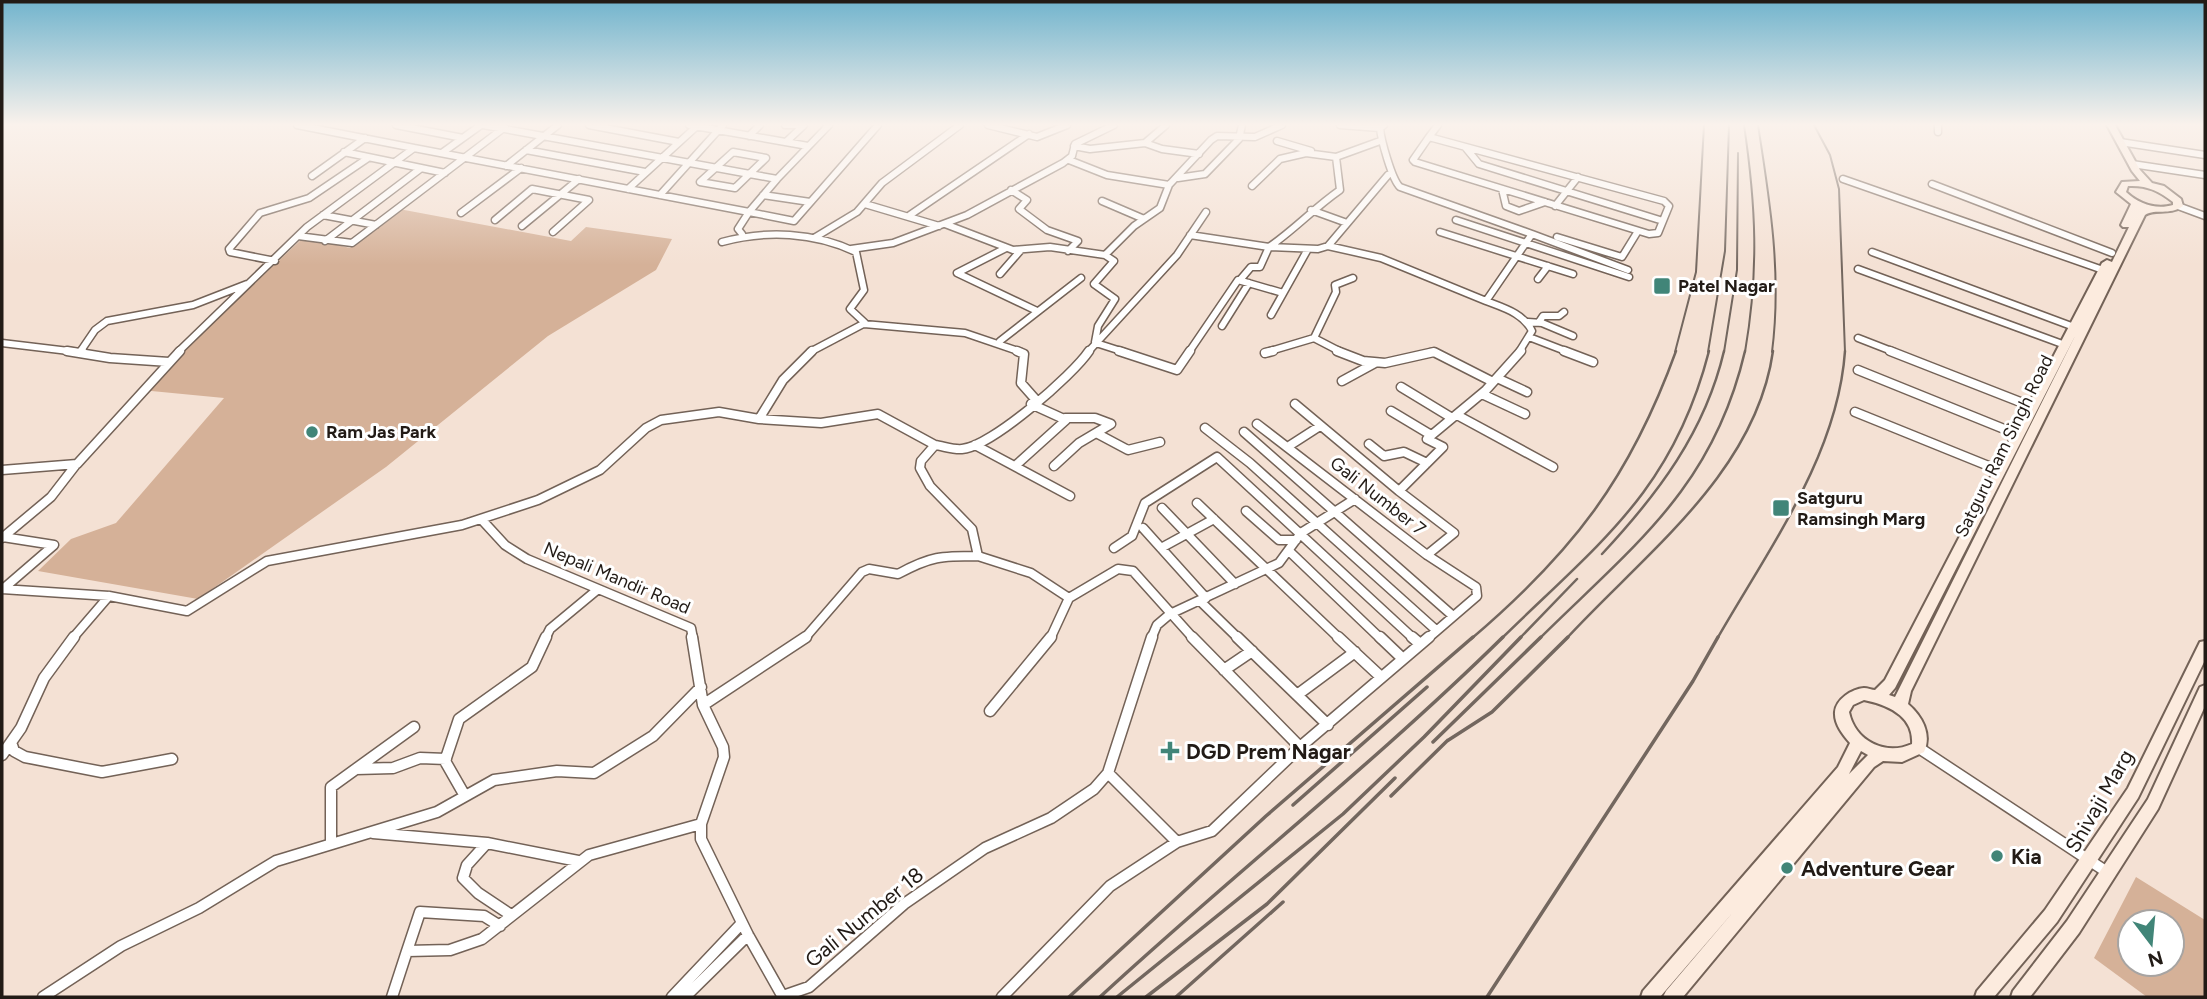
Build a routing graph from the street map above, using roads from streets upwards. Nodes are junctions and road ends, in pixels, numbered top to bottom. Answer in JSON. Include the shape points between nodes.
{"nodes":[{"id":1,"x":318,"y":172,"type":"edge"},
{"id":2,"x":349,"y":172,"type":"edge"},
{"id":3,"x":382,"y":172,"type":"edge"},
{"id":4,"x":417,"y":172,"type":"edge"},
{"id":5,"x":436,"y":172,"type":"edge"},
{"id":6,"x":516,"y":172,"type":"edge"},
{"id":7,"x":540,"y":172,"type":"edge"},
{"id":8,"x":645,"y":172,"type":"edge"},
{"id":9,"x":680,"y":172,"type":"edge"},
{"id":10,"x":710,"y":172,"type":"edge"},
{"id":11,"x":742,"y":172,"type":"edge"},
{"id":12,"x":784,"y":172,"type":"edge"},
{"id":13,"x":837,"y":172,"type":"edge"},
{"id":14,"x":897,"y":172,"type":"edge"},
{"id":15,"x":974,"y":172,"type":"edge"},
{"id":16,"x":1047,"y":172,"type":"edge"},
{"id":17,"x":1098,"y":172,"type":"edge"},
{"id":18,"x":1184,"y":172,"type":"edge"},
{"id":19,"x":1207,"y":172,"type":"edge"},
{"id":20,"x":1266,"y":172,"type":"edge"},
{"id":21,"x":1338,"y":172,"type":"edge"},
{"id":22,"x":1388,"y":172,"type":"edge"},
{"id":23,"x":1447,"y":172,"type":"edge"},
{"id":24,"x":1502,"y":172,"type":"edge"},
{"id":25,"x":1557,"y":172,"type":"edge"},
{"id":26,"x":2127,"y":172,"type":"edge"},
{"id":27,"x":2139,"y":172,"type":"edge"},
{"id":28,"x":2183,"y":172,"type":"edge"},
{"id":29,"x":444,"y":173,"type":"joint"},
{"id":30,"x":750,"y":173,"type":"junction"},
{"id":31,"x":1388,"y":175,"type":"junction"},
{"id":32,"x":2205,"y":175,"type":"edge"},
{"id":33,"x":312,"y":176,"type":"dead end"},
{"id":34,"x":1577,"y":177,"type":"junction"},
{"id":35,"x":1178,"y":178,"type":"junction"},
{"id":36,"x":579,"y":179,"type":"junction"},
{"id":37,"x":777,"y":179,"type":"junction"},
{"id":38,"x":1843,"y":179,"type":"dead end"},
{"id":39,"x":2133,"y":183,"type":"junction"},
{"id":40,"x":1932,"y":184,"type":"dead end"},
{"id":41,"x":2148,"y":184,"type":"junction"},
{"id":42,"x":1168,"y":185,"type":"junction"},
{"id":43,"x":1252,"y":186,"type":"dead end"},
{"id":44,"x":628,"y":188,"type":"junction"},
{"id":45,"x":1502,"y":189,"type":"junction"},
{"id":46,"x":1011,"y":190,"type":"junction"},
{"id":47,"x":1565,"y":192,"type":"junction"},
{"id":48,"x":561,"y":195,"type":"junction"},
{"id":49,"x":660,"y":195,"type":"junction"},
{"id":50,"x":763,"y":195,"type":"junction"},
{"id":51,"x":1102,"y":201,"type":"dead end"},
{"id":52,"x":810,"y":202,"type":"junction"},
{"id":53,"x":1545,"y":202,"type":"junction"},
{"id":54,"x":865,"y":204,"type":"junction"},
{"id":55,"x":2136,"y":204,"type":"junction"},
{"id":56,"x":1555,"y":206,"type":"junction"},
{"id":57,"x":2178,"y":206,"type":"junction"},
{"id":58,"x":2149,"y":208,"type":"junction"},
{"id":59,"x":1311,"y":210,"type":"junction"},
{"id":60,"x":749,"y":212,"type":"junction"},
{"id":61,"x":1206,"y":212,"type":"dead end"},
{"id":62,"x":461,"y":214,"type":"dead end"},
{"id":63,"x":323,"y":215,"type":"junction"},
{"id":64,"x":911,"y":215,"type":"junction"},
{"id":65,"x":2205,"y":216,"type":"edge"},
{"id":66,"x":1144,"y":219,"type":"junction"},
{"id":67,"x":353,"y":220,"type":"junction"},
{"id":68,"x":495,"y":220,"type":"dead end"},
{"id":69,"x":1455,"y":220,"type":"dead end"},
{"id":70,"x":1663,"y":221,"type":"junction"},
{"id":71,"x":1347,"y":223,"type":"junction"},
{"id":72,"x":791,"y":224,"type":"dead end"},
{"id":73,"x":376,"y":225,"type":"junction"},
{"id":74,"x":942,"y":225,"type":"junction"},
{"id":75,"x":522,"y":226,"type":"dead end"},
{"id":76,"x":1638,"y":231,"type":"junction"},
{"id":77,"x":553,"y":232,"type":"dead end"},
{"id":78,"x":1440,"y":232,"type":"dead end"},
{"id":79,"x":780,"y":233,"type":"junction"},
{"id":80,"x":742,"y":234,"type":"junction"},
{"id":81,"x":1532,"y":234,"type":"junction"},
{"id":82,"x":1190,"y":235,"type":"junction"},
{"id":83,"x":298,"y":236,"type":"junction"},
{"id":84,"x":1557,"y":237,"type":"dead end"},
{"id":85,"x":814,"y":238,"type":"junction"},
{"id":86,"x":325,"y":241,"type":"junction"},
{"id":87,"x":722,"y":242,"type":"dead end"},
{"id":88,"x":1526,"y":243,"type":"junction"},
{"id":89,"x":1328,"y":246,"type":"junction"},
{"id":90,"x":1269,"y":247,"type":"junction"},
{"id":91,"x":1006,"y":248,"type":"junction"},
{"id":92,"x":851,"y":249,"type":"junction"},
{"id":93,"x":1308,"y":249,"type":"junction"},
{"id":94,"x":1020,"y":251,"type":"junction"},
{"id":95,"x":1068,"y":251,"type":"junction"},
{"id":96,"x":1872,"y":252,"type":"dead end"},
{"id":97,"x":2112,"y":253,"type":"junction"},
{"id":98,"x":1105,"y":255,"type":"junction"},
{"id":99,"x":1517,"y":257,"type":"junction"},
{"id":100,"x":275,"y":261,"type":"junction"},
{"id":101,"x":1548,"y":266,"type":"junction"},
{"id":102,"x":1858,"y":269,"type":"dead end"},
{"id":103,"x":2103,"y":270,"type":"junction"},
{"id":104,"x":1000,"y":274,"type":"dead end"},
{"id":105,"x":1573,"y":274,"type":"dead end"},
{"id":106,"x":1081,"y":278,"type":"dead end"},
{"id":107,"x":1353,"y":278,"type":"dead end"},
{"id":108,"x":1538,"y":279,"type":"dead end"},
{"id":109,"x":1240,"y":280,"type":"junction"},
{"id":110,"x":1249,"y":283,"type":"junction"},
{"id":111,"x":250,"y":284,"type":"junction"},
{"id":112,"x":1283,"y":293,"type":"junction"},
{"id":113,"x":1486,"y":301,"type":"junction"},
{"id":114,"x":1037,"y":311,"type":"junction"},
{"id":115,"x":1564,"y":312,"type":"dead end"},
{"id":116,"x":1271,"y":315,"type":"dead end"},
{"id":117,"x":1539,"y":322,"type":"junction"},
{"id":118,"x":1528,"y":323,"type":"junction"},
{"id":119,"x":864,"y":324,"type":"junction"},
{"id":120,"x":1222,"y":326,"type":"dead end"},
{"id":121,"x":2074,"y":327,"type":"junction"},
{"id":122,"x":1573,"y":336,"type":"dead end"},
{"id":123,"x":1529,"y":337,"type":"junction"},
{"id":124,"x":1314,"y":338,"type":"junction"},
{"id":125,"x":1858,"y":338,"type":"dead end"},
{"id":126,"x":1000,"y":341,"type":"junction"},
{"id":127,"x":2,"y":343,"type":"edge"},
{"id":128,"x":1095,"y":344,"type":"junction"},
{"id":129,"x":2065,"y":345,"type":"junction"},
{"id":130,"x":79,"y":353,"type":"junction"},
{"id":131,"x":1265,"y":354,"type":"dead end"},
{"id":132,"x":169,"y":362,"type":"junction"},
{"id":133,"x":1593,"y":362,"type":"dead end"},
{"id":134,"x":1375,"y":363,"type":"junction"},
{"id":135,"x":1858,"y":370,"type":"dead end"},
{"id":136,"x":1495,"y":380,"type":"junction"},
{"id":137,"x":1342,"y":381,"type":"dead end"},
{"id":138,"x":1401,"y":387,"type":"dead end"},
{"id":139,"x":1527,"y":392,"type":"dead end"},
{"id":140,"x":1482,"y":394,"type":"junction"},
{"id":141,"x":1034,"y":402,"type":"junction"},
{"id":142,"x":1295,"y":404,"type":"dead end"},
{"id":143,"x":2033,"y":407,"type":"junction"},
{"id":144,"x":1391,"y":411,"type":"dead end"},
{"id":145,"x":1855,"y":412,"type":"dead end"},
{"id":146,"x":1525,"y":414,"type":"dead end"},
{"id":147,"x":1455,"y":417,"type":"junction"},
{"id":148,"x":1065,"y":418,"type":"junction"},
{"id":149,"x":759,"y":419,"type":"junction"},
{"id":150,"x":1257,"y":424,"type":"dead end"},
{"id":151,"x":1320,"y":426,"type":"junction"},
{"id":152,"x":1205,"y":428,"type":"dead end"},
{"id":153,"x":1244,"y":432,"type":"dead end"},
{"id":154,"x":1098,"y":434,"type":"junction"},
{"id":155,"x":1431,"y":435,"type":"junction"},
{"id":156,"x":2019,"y":435,"type":"junction"},
{"id":157,"x":1160,"y":442,"type":"dead end"},
{"id":158,"x":1368,"y":444,"type":"dead end"},
{"id":159,"x":935,"y":445,"type":"junction"},
{"id":160,"x":975,"y":445,"type":"junction"},
{"id":161,"x":1289,"y":446,"type":"junction"},
{"id":162,"x":1427,"y":463,"type":"junction"},
{"id":163,"x":77,"y":464,"type":"junction"},
{"id":164,"x":1015,"y":466,"type":"junction"},
{"id":165,"x":1055,"y":466,"type":"dead end"},
{"id":166,"x":1553,"y":467,"type":"dead end"},
{"id":167,"x":2,"y":470,"type":"edge"},
{"id":168,"x":2001,"y":471,"type":"junction"},
{"id":169,"x":1399,"y":491,"type":"junction"},
{"id":170,"x":1070,"y":496,"type":"dead end"},
{"id":171,"x":1355,"y":499,"type":"junction"},
{"id":172,"x":1197,"y":503,"type":"dead end"},
{"id":173,"x":1163,"y":508,"type":"dead end"},
{"id":174,"x":1245,"y":511,"type":"dead end"},
{"id":175,"x":1335,"y":512,"type":"junction"},
{"id":176,"x":1214,"y":519,"type":"junction"},
{"id":177,"x":482,"y":520,"type":"junction"},
{"id":178,"x":1316,"y":524,"type":"junction"},
{"id":179,"x":1143,"y":528,"type":"dead end"},
{"id":180,"x":1187,"y":534,"type":"junction"},
{"id":181,"x":3,"y":537,"type":"edge"},
{"id":182,"x":1298,"y":537,"type":"junction"},
{"id":183,"x":1114,"y":548,"type":"dead end"},
{"id":184,"x":1160,"y":548,"type":"junction"},
{"id":185,"x":1289,"y":551,"type":"junction"},
{"id":186,"x":1427,"y":555,"type":"junction"},
{"id":187,"x":978,"y":556,"type":"junction"},
{"id":188,"x":1266,"y":569,"type":"junction"},
{"id":189,"x":1235,"y":584,"type":"junction"},
{"id":190,"x":2,"y":589,"type":"edge"},
{"id":191,"x":597,"y":590,"type":"junction"},
{"id":192,"x":109,"y":596,"type":"junction"},
{"id":193,"x":1069,"y":598,"type":"junction"},
{"id":194,"x":1203,"y":600,"type":"junction"},
{"id":195,"x":1170,"y":614,"type":"junction"},
{"id":196,"x":1452,"y":616,"type":"junction"},
{"id":197,"x":1436,"y":630,"type":"junction"},
{"id":198,"x":1419,"y":643,"type":"junction"},
{"id":199,"x":2205,"y":646,"type":"edge"},
{"id":200,"x":1252,"y":651,"type":"junction"},
{"id":201,"x":1355,"y":652,"type":"junction"},
{"id":202,"x":1402,"y":658,"type":"junction"},
{"id":203,"x":1224,"y":670,"type":"junction"},
{"id":204,"x":1381,"y":677,"type":"junction"},
{"id":205,"x":701,"y":687,"type":"junction"},
{"id":206,"x":2205,"y":691,"type":"edge"},
{"id":207,"x":1297,"y":695,"type":"junction"},
{"id":208,"x":1879,"y":696,"type":"junction"},
{"id":209,"x":703,"y":705,"type":"junction"},
{"id":210,"x":1900,"y":706,"type":"junction"},
{"id":211,"x":990,"y":711,"type":"dead end"},
{"id":212,"x":1328,"y":725,"type":"junction"},
{"id":213,"x":414,"y":727,"type":"dead end"},
{"id":214,"x":1858,"y":742,"type":"junction"},
{"id":215,"x":12,"y":746,"type":"junction"},
{"id":216,"x":1300,"y":747,"type":"junction"},
{"id":217,"x":1919,"y":748,"type":"junction"},
{"id":218,"x":1881,"y":754,"type":"junction"},
{"id":219,"x":2,"y":755,"type":"edge"},
{"id":220,"x":172,"y":759,"type":"dead end"},
{"id":221,"x":446,"y":759,"type":"junction"},
{"id":222,"x":356,"y":769,"type":"junction"},
{"id":223,"x":1108,"y":773,"type":"junction"},
{"id":224,"x":465,"y":796,"type":"junction"},
{"id":225,"x":701,"y":824,"type":"junction"},
{"id":226,"x":368,"y":833,"type":"junction"},
{"id":227,"x":1177,"y":842,"type":"junction"},
{"id":228,"x":487,"y":843,"type":"junction"},
{"id":229,"x":331,"y":844,"type":"junction"},
{"id":230,"x":578,"y":861,"type":"junction"},
{"id":231,"x":2090,"y":861,"type":"junction"},
{"id":232,"x":2110,"y":874,"type":"junction"},
{"id":233,"x":511,"y":915,"type":"junction"},
{"id":234,"x":742,"y":923,"type":"junction"},
{"id":235,"x":500,"y":926,"type":"junction"},
{"id":236,"x":748,"y":935,"type":"junction"},
{"id":237,"x":407,"y":951,"type":"junction"},
{"id":238,"x":43,"y":997,"type":"edge"},
{"id":239,"x":392,"y":997,"type":"edge"},
{"id":240,"x":672,"y":997,"type":"edge"},
{"id":241,"x":685,"y":997,"type":"edge"},
{"id":242,"x":783,"y":997,"type":"edge"},
{"id":243,"x":1002,"y":997,"type":"edge"},
{"id":244,"x":1649,"y":997,"type":"edge"},
{"id":245,"x":1672,"y":997,"type":"edge"},
{"id":246,"x":1983,"y":997,"type":"edge"},
{"id":247,"x":2019,"y":997,"type":"edge"}],
"edges":[{"from":1,"to":33,"type":"street"},
{"from":2,"to":100,"type":"street","via":[[309,198],[260,213],[229,249]]},
{"from":3,"to":63,"type":"street"},
{"from":4,"to":67,"type":"street"},
{"from":5,"to":29,"type":"street"},
{"from":6,"to":62,"type":"street"},
{"from":7,"to":36,"type":"street"},
{"from":8,"to":44,"type":"street"},
{"from":9,"to":49,"type":"street"},
{"from":10,"to":30,"type":"street","via":[[699,183],[733,188]]},
{"from":11,"to":30,"type":"street"},
{"from":12,"to":37,"type":"street"},
{"from":13,"to":52,"type":"street"},
{"from":14,"to":54,"type":"street"},
{"from":15,"to":64,"type":"street"},
{"from":16,"to":46,"type":"street"},
{"from":17,"to":42,"type":"street"},
{"from":18,"to":35,"type":"street"},
{"from":19,"to":35,"type":"street"},
{"from":20,"to":43,"type":"street"},
{"from":21,"to":59,"type":"street","via":[[1340,190]]},
{"from":22,"to":31,"type":"street"},
{"from":23,"to":45,"type":"street"},
{"from":24,"to":47,"type":"street"},
{"from":25,"to":34,"type":"street"},
{"from":26,"to":39,"type":"street"},
{"from":27,"to":41,"type":"street"},
{"from":28,"to":32,"type":"street"},
{"from":29,"to":73,"type":"street"},
{"from":30,"to":37,"type":"street"},
{"from":31,"to":71,"type":"street"},
{"from":31,"to":81,"type":"street","via":[[1408,191]]},
{"from":34,"to":47,"type":"street"},
{"from":34,"to":70,"type":"street","via":[[1666,202],[1669,206]]},
{"from":35,"to":42,"type":"street"},
{"from":36,"to":44,"type":"street"},
{"from":36,"to":48,"type":"street"},
{"from":37,"to":50,"type":"street"},
{"from":38,"to":103,"type":"street"},
{"from":39,"to":41,"type":"street"},
{"from":39,"to":55,"type":"street","via":[[2121,187],[2121,192]]},
{"from":40,"to":97,"type":"street"},
{"from":41,"to":57,"type":"street","via":[[2172,194]]},
{"from":42,"to":66,"type":"street","via":[[1165,202]]},
{"from":44,"to":49,"type":"street"},
{"from":45,"to":53,"type":"street"},
{"from":45,"to":53,"type":"street","via":[[1506,206],[1520,211]]},
{"from":46,"to":74,"type":"street"},
{"from":46,"to":95,"type":"street","via":[[1027,200],[1019,209],[1047,230],[1078,241]]},
{"from":47,"to":56,"type":"street"},
{"from":47,"to":70,"type":"street"},
{"from":48,"to":68,"type":"street","via":[[532,189]]},
{"from":48,"to":75,"type":"street"},
{"from":48,"to":77,"type":"street","via":[[589,200]]},
{"from":49,"to":60,"type":"street"},
{"from":50,"to":52,"type":"street"},
{"from":50,"to":60,"type":"street"},
{"from":51,"to":66,"type":"street"},
{"from":52,"to":60,"type":"street","via":[[794,221]]},
{"from":53,"to":56,"type":"street"},
{"from":54,"to":64,"type":"street"},
{"from":54,"to":85,"type":"street"},
{"from":55,"to":58,"type":"street"},
{"from":55,"to":97,"type":"street","name":"Satguru Ram Singh Road"},
{"from":56,"to":76,"type":"street"},
{"from":57,"to":58,"type":"street"},
{"from":57,"to":65,"type":"street"},
{"from":58,"to":210,"type":"street","name":"Satguru Ram Singh Road","via":[[2141,213],[2103,288]]},
{"from":59,"to":71,"type":"street"},
{"from":59,"to":90,"type":"street"},
{"from":60,"to":80,"type":"street","via":[[739,224]]},
{"from":61,"to":82,"type":"street"},
{"from":63,"to":67,"type":"street"},
{"from":63,"to":83,"type":"street"},
{"from":64,"to":74,"type":"street"},
{"from":66,"to":98,"type":"street"},
{"from":67,"to":73,"type":"street"},
{"from":67,"to":86,"type":"street"},
{"from":69,"to":88,"type":"street"},
{"from":70,"to":76,"type":"street","via":[[1655,234]]},
{"from":71,"to":89,"type":"street"},
{"from":72,"to":79,"type":"street"},
{"from":73,"to":86,"type":"street","via":[[349,244]]},
{"from":74,"to":91,"type":"street"},
{"from":74,"to":92,"type":"street","via":[[893,243]]},
{"from":76,"to":84,"type":"street","via":[[1622,257]]},
{"from":78,"to":99,"type":"street"},
{"from":79,"to":80,"type":"street"},
{"from":79,"to":85,"type":"street"},
{"from":80,"to":87,"type":"street"},
{"from":81,"to":88,"type":"street"},
{"from":81,"to":88,"type":"street","via":[[1628,273]]},
{"from":82,"to":90,"type":"street"},
{"from":82,"to":128,"type":"street"},
{"from":83,"to":86,"type":"street"},
{"from":83,"to":100,"type":"street"},
{"from":85,"to":92,"type":"street"},
{"from":88,"to":99,"type":"street"},
{"from":89,"to":93,"type":"street"},
{"from":89,"to":113,"type":"street","via":[[1381,258]]},
{"from":90,"to":93,"type":"street"},
{"from":90,"to":109,"type":"street","via":[[1259,267],[1251,267]]},
{"from":91,"to":94,"type":"street"},
{"from":91,"to":114,"type":"street","via":[[957,273]]},
{"from":92,"to":119,"type":"street","via":[[861,262],[864,290],[850,309]]},
{"from":93,"to":112,"type":"street"},
{"from":94,"to":95,"type":"street","via":[[1050,247]]},
{"from":94,"to":104,"type":"street"},
{"from":95,"to":98,"type":"street"},
{"from":96,"to":121,"type":"street"},
{"from":97,"to":103,"type":"street","name":"Satguru Ram Singh Road"},
{"from":98,"to":128,"type":"street","via":[[1114,263],[1094,286],[1115,299],[1098,326]]},
{"from":99,"to":101,"type":"street"},
{"from":99,"to":113,"type":"street"},
{"from":100,"to":111,"type":"street"},
{"from":101,"to":105,"type":"street"},
{"from":101,"to":108,"type":"street"},
{"from":102,"to":129,"type":"street"},
{"from":103,"to":121,"type":"street","name":"Satguru Ram Singh Road"},
{"from":106,"to":114,"type":"street"},
{"from":107,"to":124,"type":"street","via":[[1335,285],[1336,292]]},
{"from":109,"to":110,"type":"street"},
{"from":109,"to":128,"type":"street","via":[[1177,370]]},
{"from":110,"to":112,"type":"street"},
{"from":110,"to":120,"type":"street"},
{"from":111,"to":130,"type":"street","via":[[193,305],[107,321]]},
{"from":111,"to":132,"type":"street"},
{"from":112,"to":116,"type":"street"},
{"from":113,"to":118,"type":"street"},
{"from":114,"to":126,"type":"street"},
{"from":115,"to":117,"type":"street","via":[[1543,316]]},
{"from":117,"to":118,"type":"street"},
{"from":117,"to":122,"type":"street"},
{"from":118,"to":123,"type":"street"},
{"from":119,"to":126,"type":"street","via":[[962,330]]},
{"from":119,"to":149,"type":"street","via":[[815,348],[773,394]]},
{"from":121,"to":129,"type":"street","name":"Satguru Ram Singh Road"},
{"from":123,"to":133,"type":"street"},
{"from":123,"to":136,"type":"street","via":[[1520,355]]},
{"from":124,"to":131,"type":"street"},
{"from":124,"to":134,"type":"street","via":[[1342,355]]},
{"from":125,"to":143,"type":"street"},
{"from":126,"to":141,"type":"street","via":[[1024,354],[1021,383]]},
{"from":127,"to":130,"type":"street"},
{"from":128,"to":141,"type":"street","via":[[1076,370]]},
{"from":129,"to":143,"type":"street","name":"Satguru Ram Singh Road"},
{"from":130,"to":132,"type":"street"},
{"from":132,"to":163,"type":"street"},
{"from":134,"to":136,"type":"street","via":[[1434,352]]},
{"from":134,"to":137,"type":"street"},
{"from":135,"to":156,"type":"street"},
{"from":136,"to":139,"type":"street"},
{"from":136,"to":140,"type":"street"},
{"from":138,"to":147,"type":"street"},
{"from":140,"to":146,"type":"street"},
{"from":140,"to":147,"type":"street"},
{"from":141,"to":148,"type":"street"},
{"from":141,"to":160,"type":"street"},
{"from":142,"to":151,"type":"street"},
{"from":143,"to":156,"type":"street","name":"Satguru Ram Singh Road"},
{"from":144,"to":155,"type":"street"},
{"from":145,"to":168,"type":"street"},
{"from":147,"to":155,"type":"street"},
{"from":147,"to":166,"type":"street"},
{"from":148,"to":154,"type":"street","via":[[1095,418],[1111,424]]},
{"from":148,"to":164,"type":"street"},
{"from":149,"to":159,"type":"street","via":[[836,422],[878,414]]},
{"from":149,"to":177,"type":"street","via":[[719,412],[661,421],[646,428],[589,477]]},
{"from":150,"to":161,"type":"street","name":"Gali Number 7"},
{"from":151,"to":161,"type":"street"},
{"from":151,"to":169,"type":"street"},
{"from":152,"to":178,"type":"street"},
{"from":153,"to":175,"type":"street"},
{"from":154,"to":157,"type":"street","via":[[1122,451],[1138,451]]},
{"from":154,"to":165,"type":"street","via":[[1079,443]]},
{"from":155,"to":162,"type":"street","via":[[1427,439],[1443,447]]},
{"from":156,"to":168,"type":"street","name":"Satguru Ram Singh Road"},
{"from":158,"to":162,"type":"street","via":[[1384,456],[1404,452]]},
{"from":159,"to":160,"type":"street","via":[[962,449]]},
{"from":159,"to":187,"type":"street","via":[[920,468],[930,486],[972,529]]},
{"from":160,"to":164,"type":"street"},
{"from":161,"to":171,"type":"street","name":"Gali Number 7"},
{"from":162,"to":169,"type":"street"},
{"from":163,"to":167,"type":"street"},
{"from":163,"to":181,"type":"street","via":[[51,497]]},
{"from":164,"to":170,"type":"street"},
{"from":168,"to":208,"type":"street","name":"Satguru Ram Singh Road","via":[[1890,684]]},
{"from":169,"to":186,"type":"street","via":[[1454,533]]},
{"from":171,"to":175,"type":"street"},
{"from":171,"to":186,"type":"street","name":"Gali Number 7"},
{"from":172,"to":176,"type":"street"},
{"from":173,"to":180,"type":"street"},
{"from":174,"to":182,"type":"street","via":[[1279,540]]},
{"from":175,"to":178,"type":"street"},
{"from":175,"to":196,"type":"street"},
{"from":176,"to":180,"type":"street"},
{"from":176,"to":188,"type":"street"},
{"from":177,"to":191,"type":"street","name":"Nepali Mandir Road","via":[[517,554]]},
{"from":177,"to":192,"type":"street","via":[[267,561],[187,611]]},
{"from":178,"to":182,"type":"street"},
{"from":178,"to":197,"type":"street"},
{"from":179,"to":184,"type":"street"},
{"from":180,"to":184,"type":"street"},
{"from":180,"to":189,"type":"street"},
{"from":181,"to":190,"type":"street","via":[[54,545]]},
{"from":182,"to":183,"type":"street","via":[[1217,457],[1145,503],[1132,536]]},
{"from":182,"to":185,"type":"street"},
{"from":182,"to":198,"type":"street"},
{"from":184,"to":194,"type":"street"},
{"from":185,"to":188,"type":"street"},
{"from":185,"to":202,"type":"street"},
{"from":186,"to":196,"type":"street","name":"Gali Number 7","via":[[1479,592]]},
{"from":187,"to":193,"type":"street","via":[[1031,573]]},
{"from":187,"to":209,"type":"street","via":[[933,558],[898,574],[862,572],[805,638]]},
{"from":188,"to":189,"type":"street"},
{"from":188,"to":201,"type":"street"},
{"from":189,"to":194,"type":"street"},
{"from":190,"to":192,"type":"street"},
{"from":191,"to":205,"type":"street","name":"Nepali Mandir Road","via":[[691,628]]},
{"from":191,"to":221,"type":"street","via":[[550,629],[532,667],[459,719]]},
{"from":192,"to":215,"type":"street","via":[[43,680]]},
{"from":193,"to":195,"type":"street","via":[[1118,569],[1128,569]]},
{"from":193,"to":211,"type":"street","via":[[1048,646]]},
{"from":194,"to":195,"type":"street"},
{"from":194,"to":200,"type":"street"},
{"from":195,"to":203,"type":"street"},
{"from":195,"to":223,"type":"street","via":[[1157,625],[1146,649]]},
{"from":196,"to":197,"type":"street"},
{"from":197,"to":198,"type":"street"},
{"from":198,"to":202,"type":"street"},
{"from":199,"to":231,"type":"street","name":"Shivaji Marg","via":[[2133,793]]},
{"from":200,"to":203,"type":"street"},
{"from":200,"to":207,"type":"street"},
{"from":201,"to":204,"type":"street"},
{"from":201,"to":207,"type":"street"},
{"from":202,"to":204,"type":"street"},
{"from":203,"to":216,"type":"street"},
{"from":204,"to":212,"type":"street"},
{"from":205,"to":209,"type":"street","name":"Nepali Mandir Road"},
{"from":205,"to":224,"type":"street","via":[[653,736],[594,773],[556,771],[495,780]]},
{"from":206,"to":232,"type":"street","via":[[2153,804]]},
{"from":207,"to":212,"type":"street"},
{"from":208,"to":210,"type":"street"},
{"from":208,"to":214,"type":"street","via":[[1852,696],[1844,702],[1840,714]]},
{"from":209,"to":225,"type":"street","name":"Nepali Mandir Road","via":[[724,757]]},
{"from":210,"to":217,"type":"street","via":[[1919,727]]},
{"from":212,"to":216,"type":"street"},
{"from":213,"to":222,"type":"street"},
{"from":214,"to":218,"type":"street"},
{"from":214,"to":244,"type":"street","via":[[1843,772]]},
{"from":215,"to":219,"type":"street"},
{"from":215,"to":220,"type":"street","via":[[25,757],[102,772]]},
{"from":216,"to":227,"type":"street","via":[[1212,831]]},
{"from":217,"to":218,"type":"street","via":[[1910,755]]},
{"from":217,"to":231,"type":"street"},
{"from":218,"to":245,"type":"street","via":[[1869,762]]},
{"from":221,"to":222,"type":"street","via":[[420,758],[393,768]]},
{"from":221,"to":224,"type":"street"},
{"from":222,"to":229,"type":"street","via":[[331,787]]},
{"from":223,"to":227,"type":"street"},
{"from":223,"to":242,"type":"street","name":"Gali Number 18","via":[[1083,799],[985,848],[904,904],[809,987]]},
{"from":224,"to":226,"type":"street","via":[[436,812]]},
{"from":225,"to":230,"type":"street"},
{"from":225,"to":234,"type":"street","via":[[705,852]]},
{"from":226,"to":228,"type":"street"},
{"from":226,"to":229,"type":"street"},
{"from":227,"to":243,"type":"street","via":[[1110,886]]},
{"from":228,"to":230,"type":"street"},
{"from":228,"to":233,"type":"street","via":[[467,865],[463,878]]},
{"from":229,"to":238,"type":"street","via":[[262,867],[198,908],[121,946]]},
{"from":230,"to":233,"type":"street"},
{"from":231,"to":232,"type":"street"},
{"from":231,"to":246,"type":"street","name":"Shivaji Marg"},
{"from":232,"to":247,"type":"street"},
{"from":233,"to":235,"type":"street"},
{"from":234,"to":236,"type":"street"},
{"from":234,"to":240,"type":"street"},
{"from":235,"to":237,"type":"street","via":[[482,939],[450,950]]},
{"from":235,"to":237,"type":"street","via":[[484,916],[420,912]]},
{"from":236,"to":241,"type":"street"},
{"from":236,"to":242,"type":"street"},
{"from":237,"to":239,"type":"street"}]}
